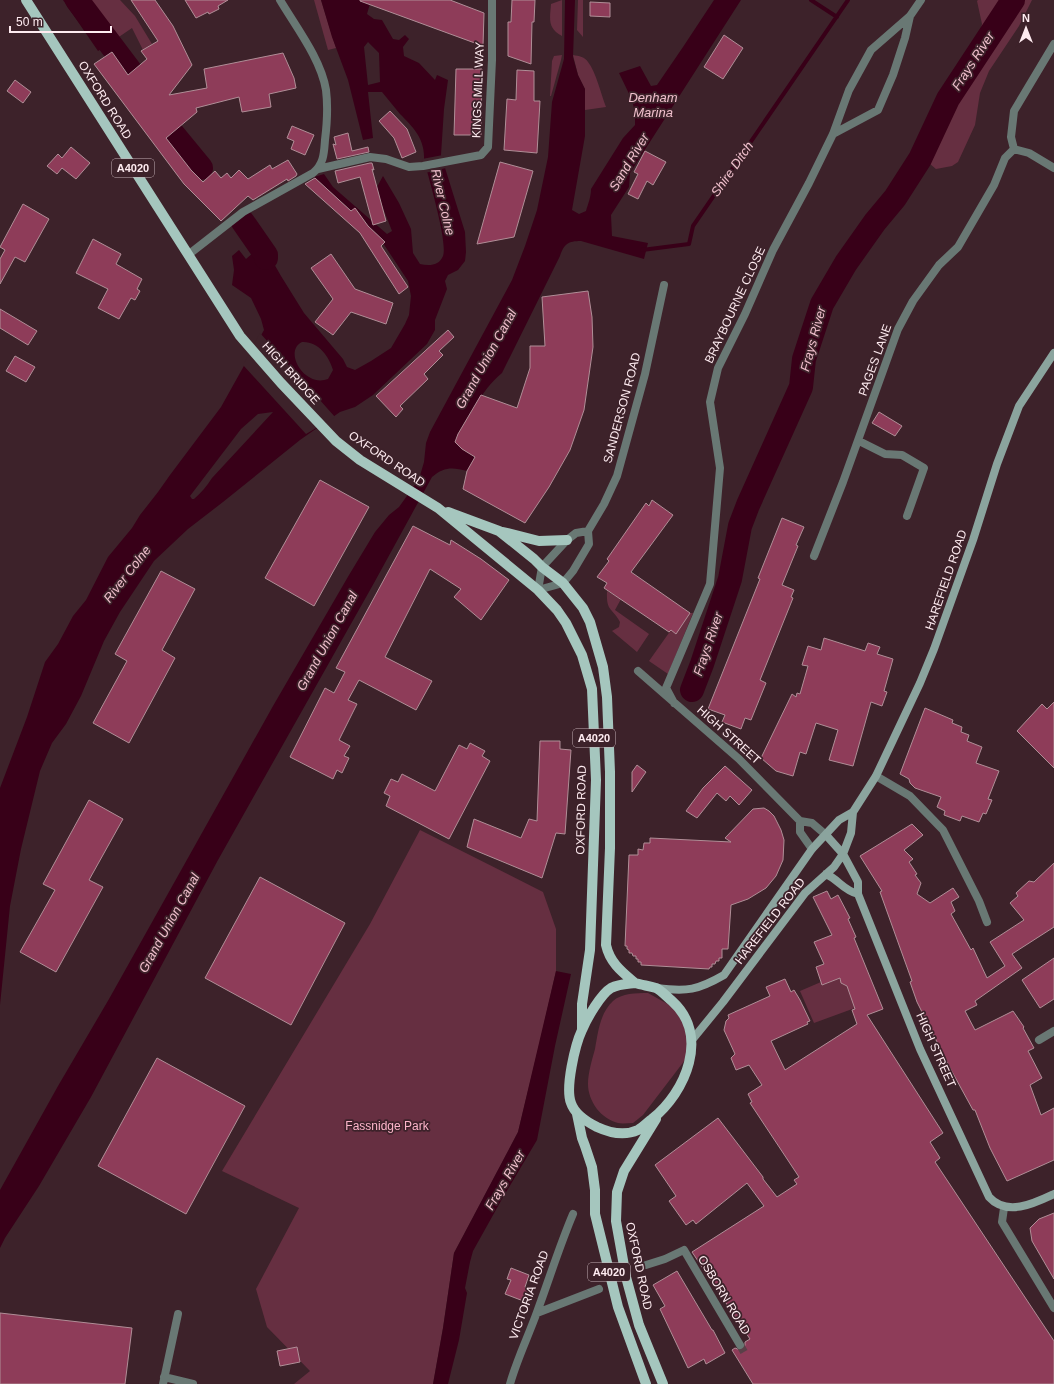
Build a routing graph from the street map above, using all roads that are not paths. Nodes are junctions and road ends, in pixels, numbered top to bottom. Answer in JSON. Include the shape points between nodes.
{"nodes":[{"id":1,"x":26,"y":0,"type":"edge"},
{"id":2,"x":280,"y":0,"type":"edge"},
{"id":3,"x":492,"y":0,"type":"edge"},
{"id":4,"x":920,"y":0,"type":"edge"},
{"id":5,"x":910,"y":16,"type":"junction"},
{"id":6,"x":1054,"y":44,"type":"edge"},
{"id":7,"x":834,"y":134,"type":"junction"},
{"id":8,"x":1014,"y":149,"type":"junction"},
{"id":9,"x":318,"y":168,"type":"junction"},
{"id":10,"x":1054,"y":168,"type":"edge"},
{"id":11,"x":188,"y":255,"type":"junction"},
{"id":12,"x":664,"y":285,"type":"dead end"},
{"id":13,"x":240,"y":336,"type":"joint"},
{"id":14,"x":1054,"y":352,"type":"edge"},
{"id":15,"x":323,"y":428,"type":"joint"},
{"id":16,"x":859,"y":441,"type":"junction"},
{"id":17,"x":438,"y":508,"type":"junction"},
{"id":18,"x":907,"y":516,"type":"dead end"},
{"id":19,"x":499,"y":531,"type":"junction"},
{"id":20,"x":588,"y":531,"type":"junction"},
{"id":21,"x":567,"y":540,"type":"junction"},
{"id":22,"x":814,"y":556,"type":"dead end"},
{"id":23,"x":542,"y":567,"type":"junction"},
{"id":24,"x":562,"y":583,"type":"junction"},
{"id":25,"x":538,"y":590,"type":"junction"},
{"id":26,"x":638,"y":671,"type":"dead end"},
{"id":27,"x":674,"y":703,"type":"junction"},
{"id":28,"x":876,"y":776,"type":"junction"},
{"id":29,"x":853,"y":812,"type":"junction"},
{"id":30,"x":800,"y":821,"type":"junction"},
{"id":31,"x":826,"y":835,"type":"junction"},
{"id":32,"x":812,"y":848,"type":"junction"},
{"id":33,"x":843,"y":854,"type":"junction"},
{"id":34,"x":826,"y":874,"type":"junction"},
{"id":35,"x":858,"y":894,"type":"junction"},
{"id":36,"x":987,"y":922,"type":"dead end"},
{"id":37,"x":635,"y":983,"type":"junction"},
{"id":38,"x":657,"y":988,"type":"junction"},
{"id":39,"x":582,"y":1030,"type":"junction"},
{"id":40,"x":1054,"y":1031,"type":"edge"},
{"id":41,"x":692,"y":1040,"type":"junction"},
{"id":42,"x":1039,"y":1040,"type":"dead end"},
{"id":43,"x":661,"y":1111,"type":"junction"},
{"id":44,"x":577,"y":1114,"type":"junction"},
{"id":45,"x":1054,"y":1194,"type":"edge"},
{"id":46,"x":1004,"y":1207,"type":"junction"},
{"id":47,"x":573,"y":1214,"type":"dead end"},
{"id":48,"x":646,"y":1265,"type":"dead end"},
{"id":49,"x":599,"y":1289,"type":"dead end"},
{"id":50,"x":1054,"y":1308,"type":"edge"},
{"id":51,"x":537,"y":1313,"type":"junction"},
{"id":52,"x":178,"y":1314,"type":"dead end"},
{"id":53,"x":740,"y":1346,"type":"tunnel mouth"},
{"id":54,"x":163,"y":1381,"type":"edge"},
{"id":55,"x":193,"y":1384,"type":"edge"},
{"id":56,"x":510,"y":1384,"type":"edge"},
{"id":57,"x":646,"y":1384,"type":"edge"},
{"id":58,"x":663,"y":1384,"type":"edge"}],
"edges":[{"from":1,"to":11,"type":"main road","name":"OXFORD ROAD","number":"A4020"},
{"from":2,"to":9,"type":"street","via":[[318,63],[326,90],[323,161]]},
{"from":3,"to":9,"type":"street","name":"KINGS MILL WAY","via":[[488,147],[481,155],[409,167],[386,159],[370,157]]},
{"from":4,"to":5,"type":"street","name":"BRAYBOURNE CLOSE"},
{"from":5,"to":7,"type":"street","name":"BRAYBOURNE CLOSE","via":[[871,50],[849,90]]},
{"from":5,"to":7,"type":"street","name":"BRAYBOURNE CLOSE","via":[[893,75],[878,110]]},
{"from":6,"to":8,"type":"street","via":[[1014,111],[1011,137]]},
{"from":7,"to":27,"type":"street","name":"BRAYBOURNE CLOSE","via":[[773,250],[718,368],[710,402],[720,468],[710,584],[666,688]]},
{"from":8,"to":10,"type":"street","via":[[1029,153]]},
{"from":8,"to":16,"type":"street","name":"PAGES LANE","via":[[1005,158],[994,185],[958,247],[939,265],[913,301],[898,329]]},
{"from":9,"to":11,"type":"street","name":"KINGS MILL WAY","via":[[243,212]]},
{"from":11,"to":13,"type":"main road","name":"OXFORD ROAD","number":"A4020"},
{"from":12,"to":20,"type":"street","name":"SANDERSON ROAD","via":[[645,374],[617,476]]},
{"from":13,"to":15,"type":"main road","name":"HIGH BRIDGE","number":"A4020"},
{"from":14,"to":28,"type":"main road","name":"HAREFIELD ROAD","via":[[1020,406],[997,464],[934,649]]},
{"from":15,"to":17,"type":"main road","name":"OXFORD ROAD","number":"A4020","via":[[354,455]]},
{"from":16,"to":18,"type":"street","via":[[885,454],[902,455],[924,468]]},
{"from":16,"to":22,"type":"street","name":"PAGES LANE"},
{"from":17,"to":19,"type":"main road","name":"OXFORD ROAD","number":"A4020"},
{"from":17,"to":25,"type":"main road","name":"OXFORD ROAD","number":"A4020"},
{"from":19,"to":21,"type":"main road","via":[[538,541]]},
{"from":19,"to":23,"type":"main road","name":"OXFORD ROAD","number":"A4020"},
{"from":20,"to":21,"type":"street","via":[[576,533]]},
{"from":20,"to":24,"type":"street","via":[[589,544],[573,571]]},
{"from":21,"to":23,"type":"street"},
{"from":23,"to":24,"type":"main road","name":"OXFORD ROAD","number":"A4020"},
{"from":23,"to":25,"type":"street"},
{"from":24,"to":25,"type":"street"},
{"from":24,"to":37,"type":"main road","name":"OXFORD ROAD","number":"A4020","via":[[583,608],[590,622],[603,667],[610,772],[606,945],[617,968]]},
{"from":25,"to":39,"type":"main road","name":"OXFORD ROAD","number":"A4020","via":[[566,623],[582,655],[592,689],[596,780],[590,950],[582,1004]]},
{"from":26,"to":27,"type":"street","name":"HIGH STREET"},
{"from":27,"to":30,"type":"street","name":"HIGH STREET","via":[[737,757]]},
{"from":28,"to":29,"type":"main road","name":"HAREFIELD ROAD"},
{"from":28,"to":36,"type":"street","via":[[910,796],[943,830]]},
{"from":29,"to":31,"type":"main road","name":"HAREFIELD ROAD","via":[[839,820]]},
{"from":29,"to":33,"type":"main road","name":"HAREFIELD ROAD","via":[[851,833]]},
{"from":30,"to":31,"type":"street","name":"HIGH STREET","via":[[812,823]]},
{"from":30,"to":32,"type":"street","name":"HIGH STREET","via":[[800,832]]},
{"from":31,"to":32,"type":"main road","name":"HAREFIELD ROAD"},
{"from":31,"to":33,"type":"main road","name":"HIGH STREET"},
{"from":32,"to":38,"type":"main road","name":"HAREFIELD ROAD","via":[[724,975],[691,990]]},
{"from":33,"to":34,"type":"main road","name":"HAREFIELD ROAD"},
{"from":33,"to":35,"type":"main road","name":"HIGH STREET","via":[[858,882]]},
{"from":34,"to":35,"type":"main road","via":[[849,891]]},
{"from":34,"to":41,"type":"main road","name":"HAREFIELD ROAD","via":[[805,893]]},
{"from":35,"to":46,"type":"main road","name":"HIGH STREET","via":[[920,1049],[983,1186],[992,1200]]},
{"from":37,"to":38,"type":"main road"},
{"from":37,"to":39,"type":"main road","via":[[611,988]]},
{"from":38,"to":41,"type":"main road","via":[[686,1018]]},
{"from":39,"to":44,"type":"main road","via":[[572,1063],[569,1092]]},
{"from":40,"to":42,"type":"street"},
{"from":41,"to":43,"type":"main road","via":[[690,1064],[671,1100]]},
{"from":43,"to":44,"type":"main road","via":[[638,1130],[626,1133],[613,1133],[591,1125]]},
{"from":43,"to":58,"type":"main road","name":"OXFORD ROAD","number":"A4020","via":[[624,1171],[617,1192],[616,1221],[626,1277],[639,1325]]},
{"from":44,"to":57,"type":"main road","number":"A4020","via":[[592,1167],[595,1214],[618,1307]]},
{"from":45,"to":46,"type":"main road","via":[[1026,1206]]},
{"from":46,"to":50,"type":"street","via":[[1002,1222]]},
{"from":47,"to":51,"type":"street","name":"VICTORIA ROAD"},
{"from":48,"to":53,"type":"street","name":"OSBORN ROAD","via":[[665,1260],[684,1250]]},
{"from":49,"to":51,"type":"street"},
{"from":51,"to":56,"type":"street","name":"VICTORIA ROAD"},
{"from":52,"to":54,"type":"street"},
{"from":54,"to":55,"type":"street"}]}
